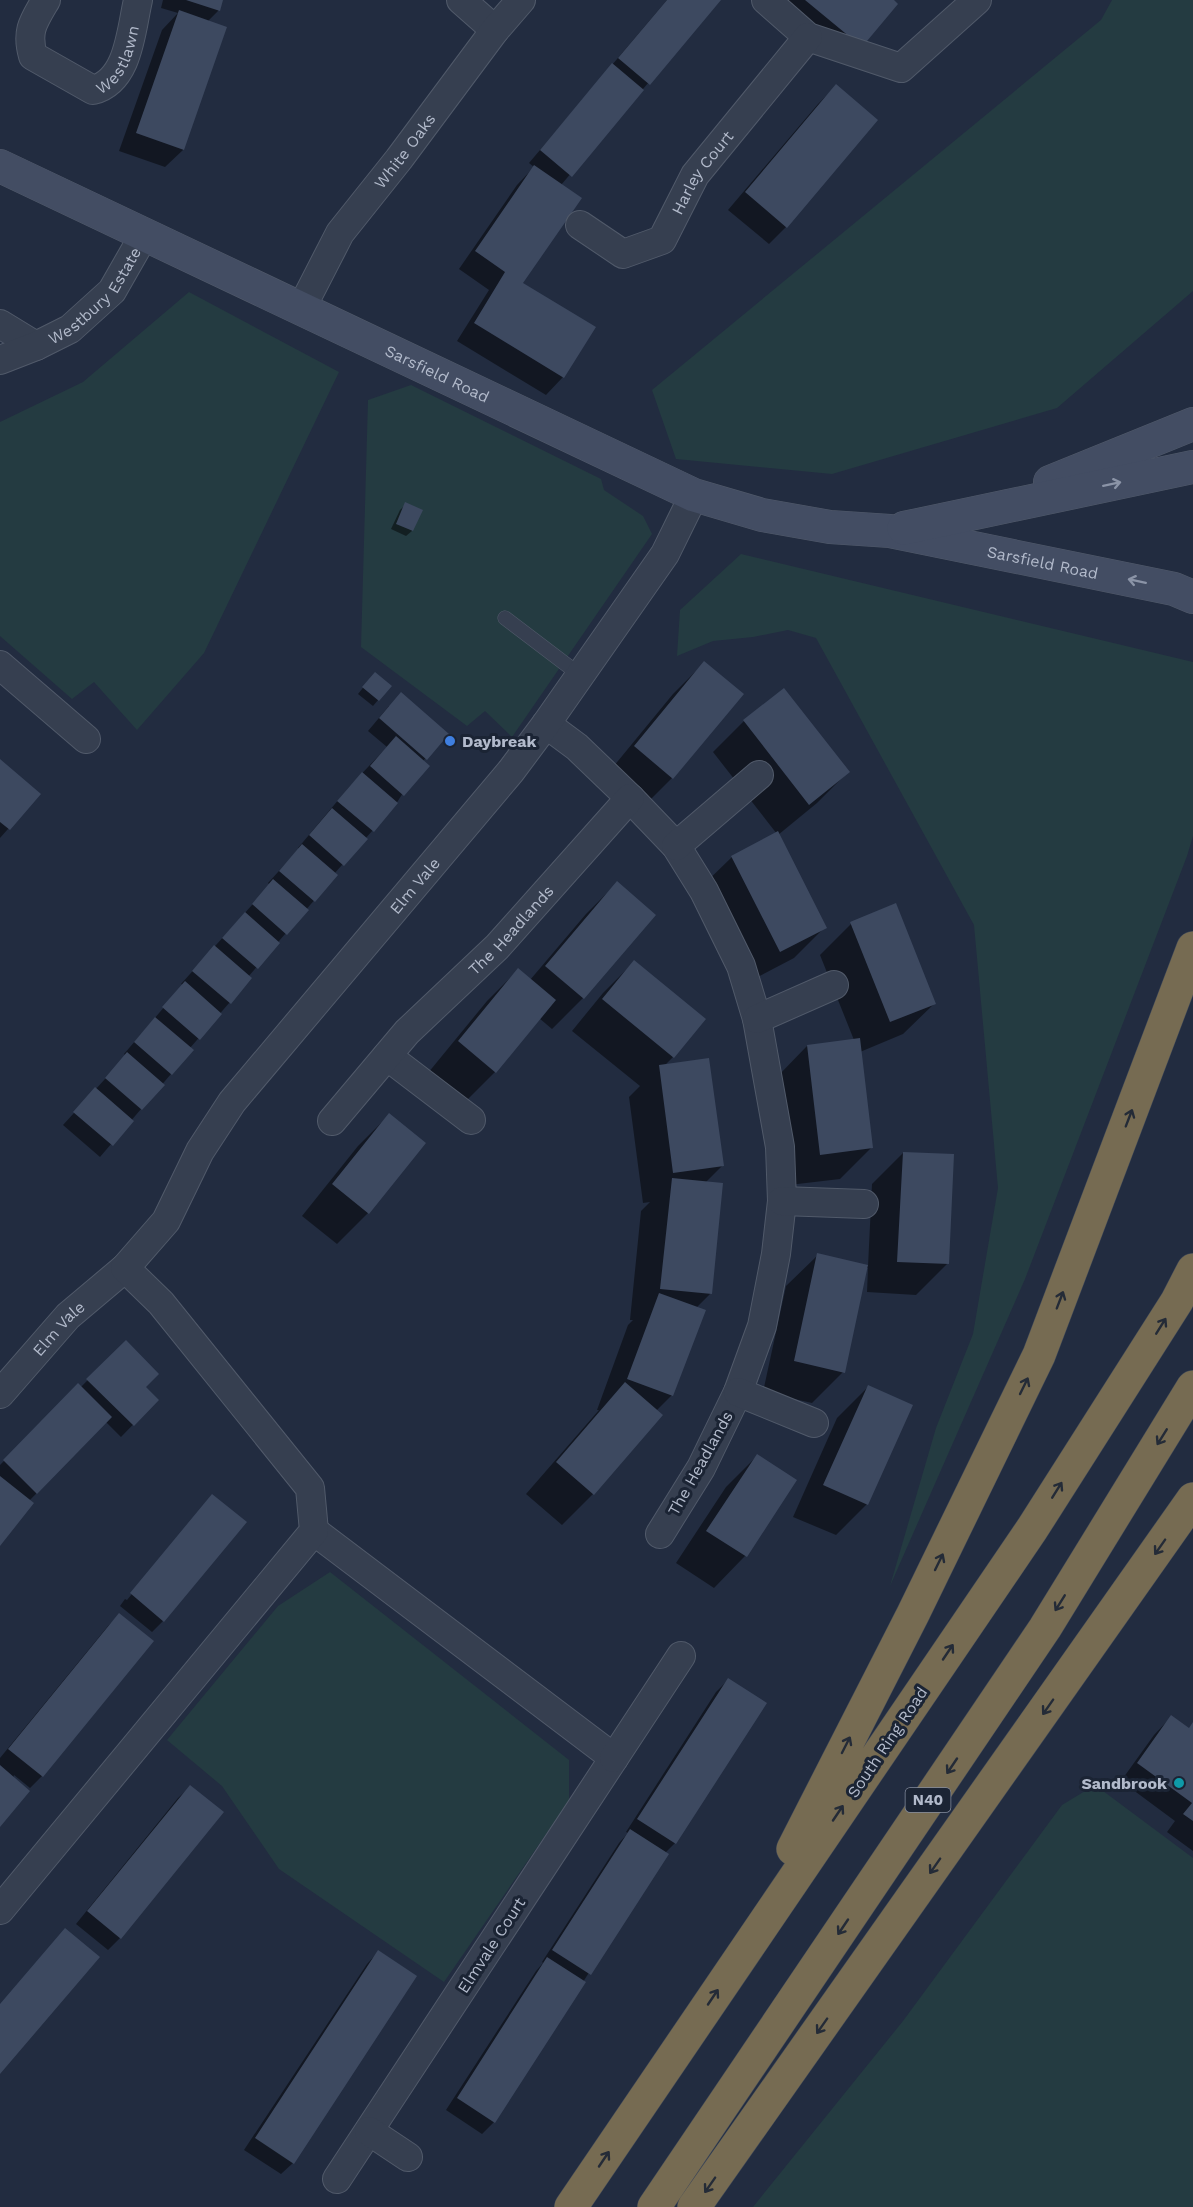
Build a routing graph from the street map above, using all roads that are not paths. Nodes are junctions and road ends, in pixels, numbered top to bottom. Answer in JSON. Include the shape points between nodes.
{"nodes":[{"id":1,"x":46,"y":0,"type":"edge"},
{"id":2,"x":138,"y":0,"type":"edge"},
{"id":3,"x":461,"y":0,"type":"edge"},
{"id":4,"x":521,"y":0,"type":"edge"},
{"id":5,"x":766,"y":0,"type":"edge"},
{"id":6,"x":977,"y":0,"type":"edge"},
{"id":7,"x":495,"y":30,"type":"junction"},
{"id":8,"x":808,"y":37,"type":"junction"},
{"id":9,"x":0,"y":166,"type":"edge"},
{"id":10,"x":580,"y":225,"type":"dead end"},
{"id":11,"x":144,"y":235,"type":"junction"},
{"id":12,"x":301,"y":309,"type":"junction"},
{"id":13,"x":0,"y":324,"type":"edge"},
{"id":14,"x":36,"y":346,"type":"junction"},
{"id":15,"x":0,"y":360,"type":"edge"},
{"id":16,"x":1193,"y":424,"type":"edge"},
{"id":17,"x":1193,"y":466,"type":"edge"},
{"id":18,"x":694,"y":495,"type":"junction"},
{"id":19,"x":968,"y":515,"type":"junction"},
{"id":20,"x":890,"y":531,"type":"junction"},
{"id":21,"x":1193,"y":597,"type":"edge"},
{"id":22,"x":505,"y":618,"type":"dead end"},
{"id":23,"x":0,"y":665,"type":"edge"},
{"id":24,"x":580,"y":675,"type":"junction"},
{"id":25,"x":546,"y":724,"type":"junction"},
{"id":26,"x":86,"y":739,"type":"dead end"},
{"id":27,"x":759,"y":775,"type":"dead end"},
{"id":28,"x":630,"y":798,"type":"junction"},
{"id":29,"x":676,"y":846,"type":"junction"},
{"id":30,"x":1193,"y":948,"type":"edge"},
{"id":31,"x":834,"y":985,"type":"dead end"},
{"id":32,"x":757,"y":1019,"type":"junction"},
{"id":33,"x":387,"y":1056,"type":"junction"},
{"id":34,"x":471,"y":1120,"type":"dead end"},
{"id":35,"x":332,"y":1121,"type":"dead end"},
{"id":36,"x":782,"y":1201,"type":"junction"},
{"id":37,"x":864,"y":1204,"type":"dead end"},
{"id":38,"x":125,"y":1268,"type":"junction"},
{"id":39,"x":1193,"y":1270,"type":"edge"},
{"id":40,"x":1193,"y":1388,"type":"edge"},
{"id":41,"x":738,"y":1392,"type":"junction"},
{"id":42,"x":0,"y":1394,"type":"edge"},
{"id":43,"x":814,"y":1423,"type":"dead end"},
{"id":44,"x":1193,"y":1499,"type":"edge"},
{"id":45,"x":314,"y":1531,"type":"junction"},
{"id":46,"x":660,"y":1534,"type":"dead end"},
{"id":47,"x":681,"y":1656,"type":"dead end"},
{"id":48,"x":614,"y":1758,"type":"junction"},
{"id":49,"x":0,"y":1910,"type":"edge"},
{"id":50,"x":734,"y":1966,"type":"junction"},
{"id":51,"x":369,"y":2132,"type":"junction"},
{"id":52,"x":408,"y":2157,"type":"dead end"},
{"id":53,"x":337,"y":2179,"type":"dead end"},
{"id":54,"x":571,"y":2207,"type":"edge"},
{"id":55,"x":654,"y":2207,"type":"edge"},
{"id":56,"x":694,"y":2207,"type":"edge"}],
"edges":[{"from":1,"to":2,"type":"street","name":"Westlawn","via":[[28,39],[33,57],[93,90],[110,83],[125,57]]},
{"from":3,"to":7,"type":"street"},
{"from":4,"to":7,"type":"street","name":"White Oaks"},
{"from":5,"to":8,"type":"street"},
{"from":6,"to":8,"type":"street","via":[[901,68]]},
{"from":7,"to":12,"type":"street","name":"White Oaks","via":[[340,233]]},
{"from":8,"to":10,"type":"street","name":"Harley Court","via":[[695,175],[662,240],[623,254]]},
{"from":9,"to":11,"type":"street","name":"Sarsfield Road"},
{"from":11,"to":12,"type":"street","name":"Sarsfield Road"},
{"from":11,"to":14,"type":"street","name":"Westbury Estate","via":[[112,291],[70,329]]},
{"from":12,"to":18,"type":"street","name":"Sarsfield Road"},
{"from":13,"to":14,"type":"street","name":"Westbury Estate"},
{"from":14,"to":15,"type":"street","name":"Westbury Estate"},
{"from":16,"to":19,"type":"street"},
{"from":19,"to":17,"type":"street","name":"Sarsfield Road","one_way":true},
{"from":18,"to":20,"type":"street","name":"Sarsfield Road","via":[[762,515],[830,527]]},
{"from":18,"to":24,"type":"street","name":"Elm Vale","via":[[665,554]]},
{"from":19,"to":20,"type":"street","name":"Sarsfield Road"},
{"from":21,"to":20,"type":"street","name":"Sarsfield Road","one_way":true,"via":[[1174,589]]},
{"from":22,"to":24,"type":"lane"},
{"from":23,"to":26,"type":"street"},
{"from":24,"to":25,"type":"street","name":"Elm Vale"},
{"from":25,"to":28,"type":"street","name":"The Headlands","via":[[577,747]]},
{"from":25,"to":38,"type":"street","name":"Elm Vale","via":[[511,771],[232,1102],[200,1151],[166,1221]]},
{"from":27,"to":29,"type":"street"},
{"from":28,"to":29,"type":"street","name":"The Headlands"},
{"from":28,"to":33,"type":"street","name":"The Headlands","via":[[497,947]]},
{"from":29,"to":32,"type":"street","name":"The Headlands","via":[[704,891],[741,966]]},
{"from":50,"to":30,"type":"highway","one_way":true,"via":[[1039,1355]]},
{"from":31,"to":32,"type":"street"},
{"from":32,"to":36,"type":"street","name":"The Headlands","via":[[780,1147]]},
{"from":33,"to":34,"type":"street"},
{"from":33,"to":35,"type":"street","name":"The Headlands"},
{"from":36,"to":37,"type":"street"},
{"from":36,"to":41,"type":"street","name":"The Headlands","via":[[762,1326]]},
{"from":38,"to":42,"type":"street","name":"Elm Vale","via":[[68,1316]]},
{"from":38,"to":45,"type":"street","via":[[161,1304],[310,1488]]},
{"from":50,"to":39,"type":"highway","name":"South Ring Road","one_way":true,"via":[[1032,1529]]},
{"from":40,"to":55,"type":"highway","number":"N40","one_way":true,"via":[[1045,1628]]},
{"from":41,"to":43,"type":"street","name":"The Headlands"},
{"from":41,"to":46,"type":"street","name":"The Headlands","via":[[701,1468]]},
{"from":44,"to":56,"type":"highway","one_way":true},
{"from":45,"to":48,"type":"street"},
{"from":45,"to":49,"type":"street"},
{"from":47,"to":48,"type":"street","name":"Elmvale Court"},
{"from":48,"to":51,"type":"street","name":"Elmvale Court"},
{"from":54,"to":50,"type":"highway","name":"South Ring Road","one_way":true},
{"from":51,"to":52,"type":"street"},
{"from":51,"to":53,"type":"street","name":"Elmvale Court"}]}
